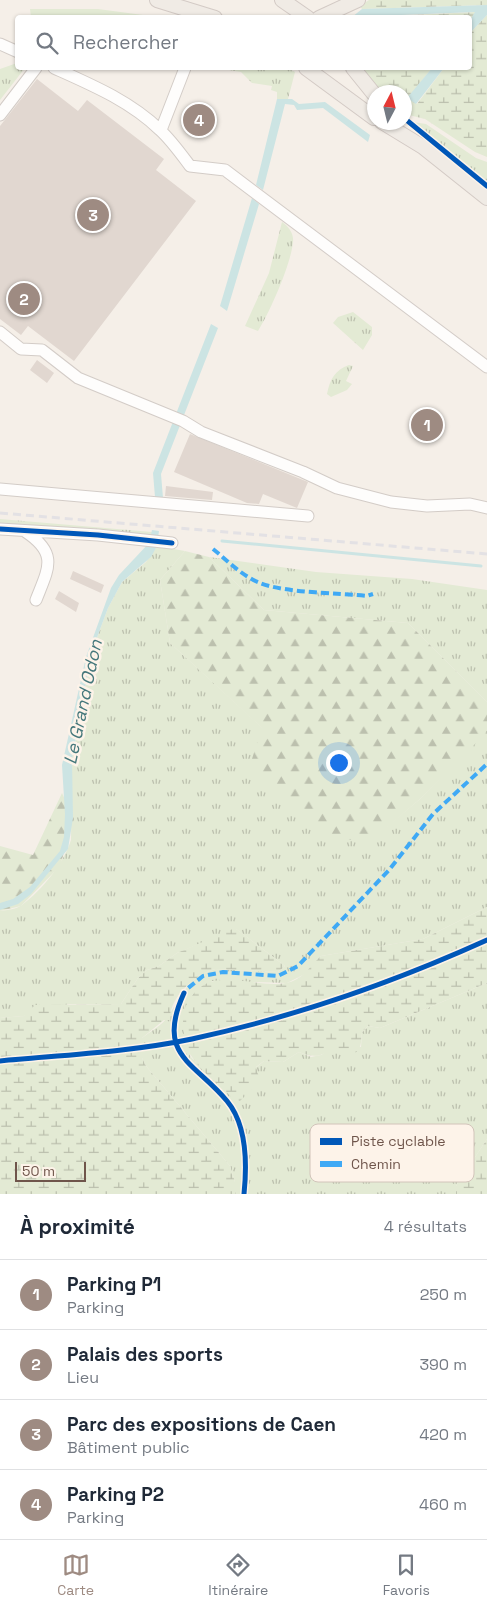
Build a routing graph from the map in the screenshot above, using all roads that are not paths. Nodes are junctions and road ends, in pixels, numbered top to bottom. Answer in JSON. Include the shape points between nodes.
{"nodes":[{"id":1,"x":157,"y":0,"type":"edge"},
{"id":2,"x":282,"y":0,"type":"edge"},
{"id":3,"x":358,"y":0,"type":"edge"},
{"id":4,"x":206,"y":15,"type":"edge"},
{"id":5,"x":304,"y":15,"type":"edge"},
{"id":6,"x":325,"y":15,"type":"edge"},
{"id":7,"x":0,"y":44,"type":"edge"},
{"id":8,"x":15,"y":51,"type":"edge"},
{"id":9,"x":34,"y":70,"type":"edge"},
{"id":10,"x":58,"y":70,"type":"edge"},
{"id":11,"x":184,"y":70,"type":"edge"},
{"id":12,"x":309,"y":70,"type":"edge"},
{"id":13,"x":355,"y":70,"type":"edge"},
{"id":14,"x":367,"y":85,"type":"edge"},
{"id":15,"x":367,"y":113,"type":"edge"},
{"id":16,"x":0,"y":114,"type":"edge"},
{"id":17,"x":161,"y":130,"type":"junction"},
{"id":18,"x":395,"y":130,"type":"edge"},
{"id":19,"x":409,"y":130,"type":"edge"},
{"id":20,"x":423,"y":147,"type":"junction"},
{"id":21,"x":487,"y":198,"type":"edge"},
{"id":22,"x":0,"y":332,"type":"edge"},
{"id":23,"x":487,"y":367,"type":"edge"},
{"id":24,"x":0,"y":489,"type":"edge"},
{"id":25,"x":487,"y":508,"type":"edge"},
{"id":26,"x":308,"y":516,"type":"dead end"},
{"id":27,"x":0,"y":529,"type":"edge"},
{"id":28,"x":25,"y":531,"type":"junction"},
{"id":29,"x":166,"y":542,"type":"dead end"},
{"id":30,"x":36,"y":600,"type":"dead end"}],
"edges":[{"from":1,"to":4,"type":"main road"},
{"from":2,"to":5,"type":"main road"},
{"from":3,"to":6,"type":"main road"},
{"from":7,"to":8,"type":"street"},
{"from":9,"to":16,"type":"street"},
{"from":10,"to":17,"type":"street","via":[[112,94]]},
{"from":11,"to":17,"type":"street"},
{"from":12,"to":15,"type":"main road"},
{"from":13,"to":14,"type":"main road"},
{"from":17,"to":23,"type":"street","via":[[190,166],[225,170]]},
{"from":18,"to":20,"type":"main road"},
{"from":19,"to":20,"type":"main road"},
{"from":20,"to":21,"type":"main road"},
{"from":22,"to":25,"type":"street","via":[[21,349],[42,350],[78,378],[337,488],[391,502],[427,506],[470,504]]},
{"from":24,"to":26,"type":"street"},
{"from":27,"to":28,"type":"street"},
{"from":28,"to":29,"type":"street"},
{"from":28,"to":30,"type":"street","via":[[38,539],[50,564]]}]}
